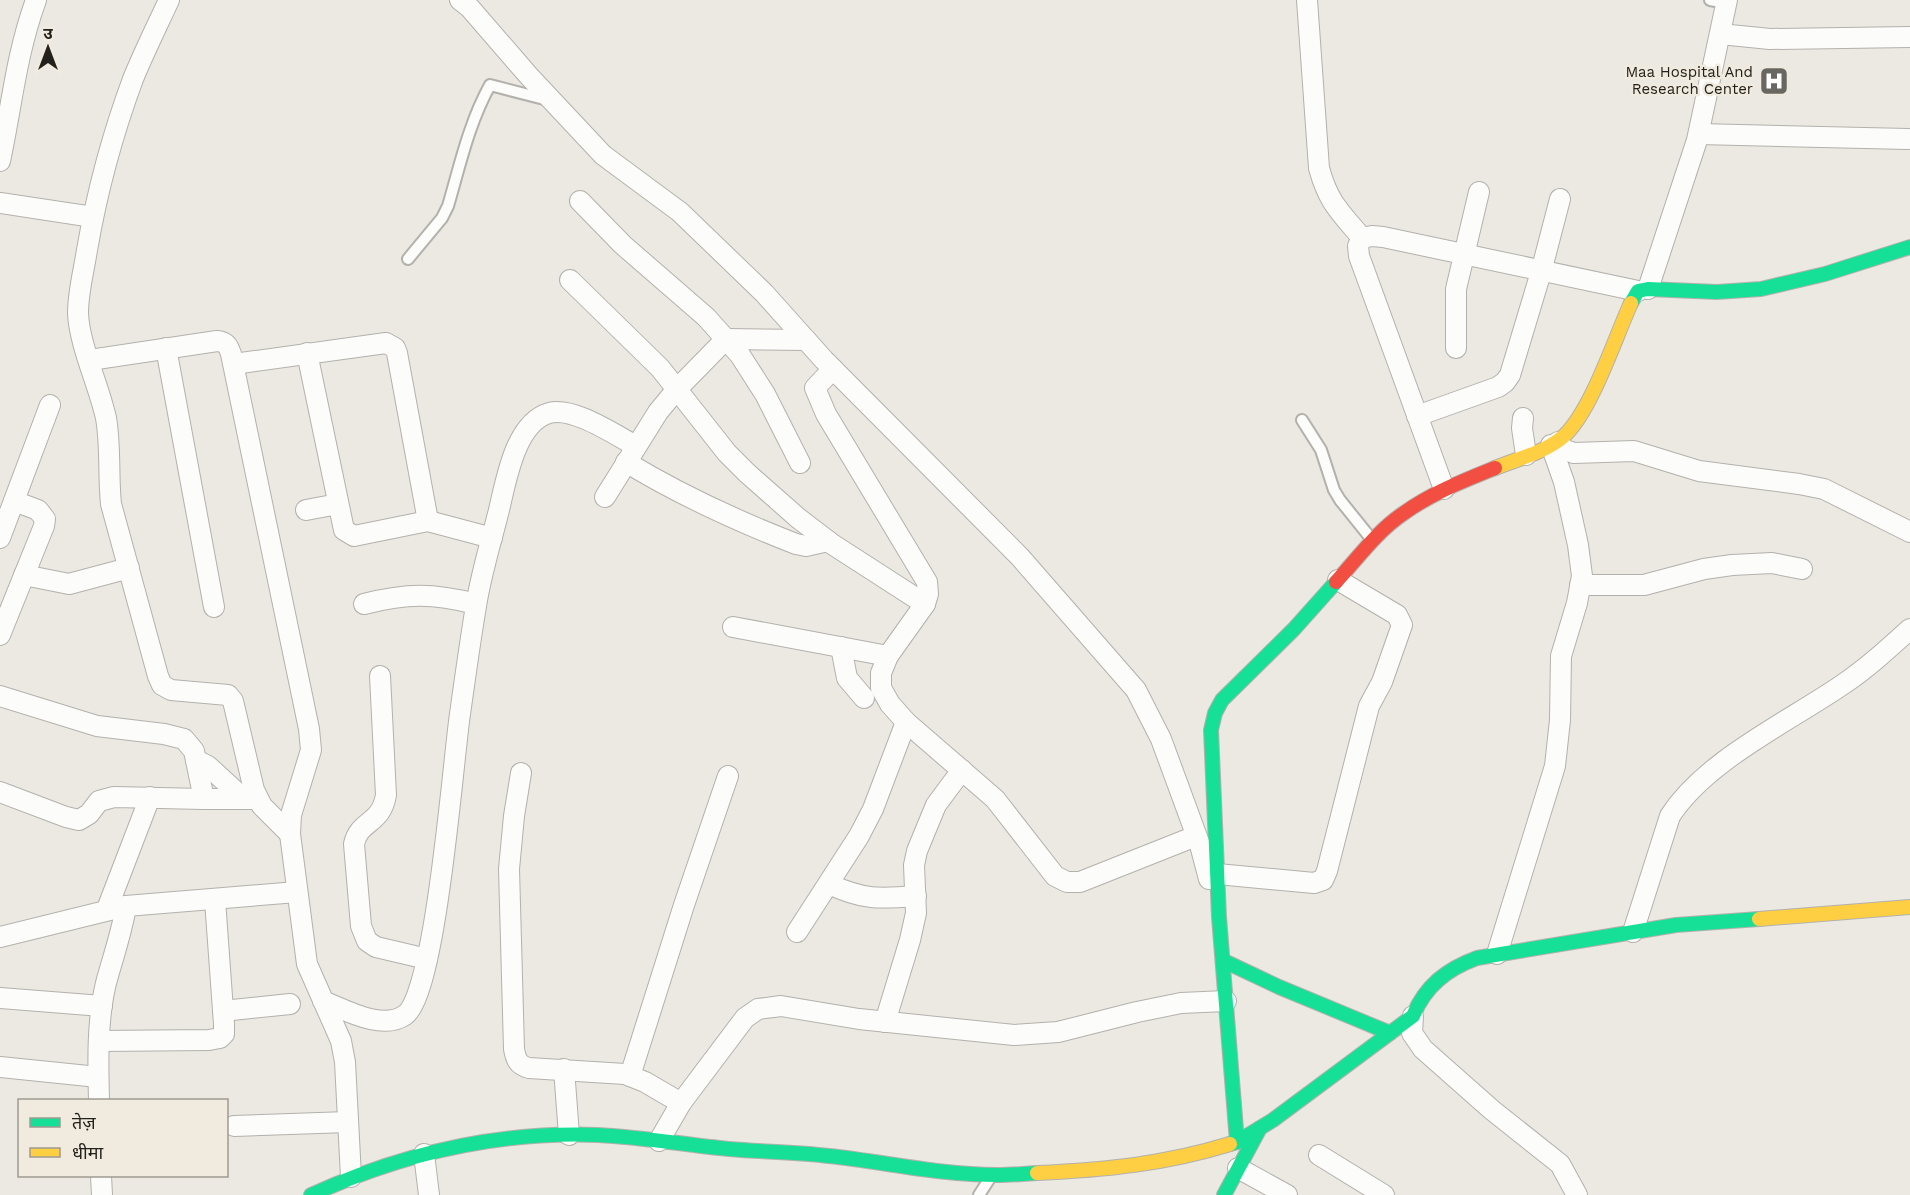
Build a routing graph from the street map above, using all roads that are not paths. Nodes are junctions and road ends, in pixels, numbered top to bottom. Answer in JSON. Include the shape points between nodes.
{"nodes":[{"id":1,"x":36,"y":0,"type":"edge"},
{"id":2,"x":169,"y":0,"type":"edge"},
{"id":3,"x":460,"y":0,"type":"edge"},
{"id":4,"x":1307,"y":0,"type":"edge"},
{"id":5,"x":1721,"y":1,"type":"edge"},
{"id":6,"x":1720,"y":34,"type":"junction"},
{"id":7,"x":1910,"y":37,"type":"edge"},
{"id":8,"x":553,"y":102,"type":"junction"},
{"id":9,"x":1699,"y":134,"type":"junction"},
{"id":10,"x":1908,"y":139,"type":"dead end"},
{"id":11,"x":0,"y":161,"type":"edge"},
{"id":12,"x":1479,"y":192,"type":"dead end"},
{"id":13,"x":1560,"y":199,"type":"dead end"},
{"id":14,"x":579,"y":201,"type":"dead end"},
{"id":15,"x":0,"y":203,"type":"edge"},
{"id":16,"x":93,"y":217,"type":"junction"},
{"id":17,"x":1362,"y":238,"type":"junction"},
{"id":18,"x":1910,"y":247,"type":"edge"},
{"id":19,"x":1464,"y":254,"type":"junction"},
{"id":20,"x":408,"y":259,"type":"dead end"},
{"id":21,"x":1541,"y":272,"type":"junction"},
{"id":22,"x":570,"y":280,"type":"dead end"},
{"id":23,"x":1643,"y":290,"type":"junction"},
{"id":24,"x":726,"y":339,"type":"junction"},
{"id":25,"x":806,"y":340,"type":"junction"},
{"id":26,"x":166,"y":348,"type":"junction"},
{"id":27,"x":1456,"y":348,"type":"dead end"},
{"id":28,"x":307,"y":353,"type":"junction"},
{"id":29,"x":90,"y":360,"type":"junction"},
{"id":30,"x":234,"y":364,"type":"junction"},
{"id":31,"x":833,"y":369,"type":"junction"},
{"id":32,"x":677,"y":388,"type":"junction"},
{"id":33,"x":50,"y":405,"type":"dead end"},
{"id":34,"x":1418,"y":416,"type":"junction"},
{"id":35,"x":1523,"y":418,"type":"dead end"},
{"id":36,"x":1302,"y":420,"type":"dead end"},
{"id":37,"x":1554,"y":443,"type":"junction"},
{"id":38,"x":631,"y":454,"type":"junction"},
{"id":39,"x":1526,"y":455,"type":"junction"},
{"id":40,"x":800,"y":463,"type":"dead end"},
{"id":41,"x":1444,"y":489,"type":"junction"},
{"id":42,"x":605,"y":497,"type":"dead end"},
{"id":43,"x":14,"y":501,"type":"junction"},
{"id":44,"x":338,"y":504,"type":"junction"},
{"id":45,"x":306,"y":510,"type":"dead end"},
{"id":46,"x":428,"y":521,"type":"junction"},
{"id":47,"x":1910,"y":532,"type":"edge"},
{"id":48,"x":0,"y":538,"type":"edge"},
{"id":49,"x":492,"y":538,"type":"junction"},
{"id":50,"x":828,"y":541,"type":"junction"},
{"id":51,"x":1374,"y":541,"type":"junction"},
{"id":52,"x":129,"y":568,"type":"junction"},
{"id":53,"x":1802,"y":569,"type":"dead end"},
{"id":54,"x":24,"y":575,"type":"junction"},
{"id":55,"x":1338,"y":580,"type":"junction"},
{"id":56,"x":1580,"y":585,"type":"junction"},
{"id":57,"x":364,"y":604,"type":"dead end"},
{"id":58,"x":476,"y":604,"type":"junction"},
{"id":59,"x":925,"y":604,"type":"junction"},
{"id":60,"x":214,"y":607,"type":"dead end"},
{"id":61,"x":733,"y":627,"type":"dead end"},
{"id":62,"x":1910,"y":629,"type":"edge"},
{"id":63,"x":0,"y":635,"type":"edge"},
{"id":64,"x":841,"y":648,"type":"junction"},
{"id":65,"x":888,"y":656,"type":"junction"},
{"id":66,"x":380,"y":676,"type":"dead end"},
{"id":67,"x":0,"y":696,"type":"edge"},
{"id":68,"x":864,"y":698,"type":"dead end"},
{"id":69,"x":906,"y":722,"type":"junction"},
{"id":70,"x":196,"y":760,"type":"junction"},
{"id":71,"x":962,"y":770,"type":"junction"},
{"id":72,"x":521,"y":773,"type":"dead end"},
{"id":73,"x":728,"y":776,"type":"dead end"},
{"id":74,"x":0,"y":792,"type":"edge"},
{"id":75,"x":150,"y":797,"type":"junction"},
{"id":76,"x":204,"y":800,"type":"junction"},
{"id":77,"x":255,"y":801,"type":"junction"},
{"id":78,"x":290,"y":824,"type":"junction"},
{"id":79,"x":1196,"y":836,"type":"junction"},
{"id":80,"x":1217,"y":874,"type":"junction"},
{"id":81,"x":829,"y":884,"type":"junction"},
{"id":82,"x":297,"y":892,"type":"junction"},
{"id":83,"x":916,"y":896,"type":"junction"},
{"id":84,"x":215,"y":900,"type":"junction"},
{"id":85,"x":1910,"y":906,"type":"edge"},
{"id":86,"x":116,"y":907,"type":"junction"},
{"id":87,"x":1219,"y":917,"type":"junction"},
{"id":88,"x":797,"y":932,"type":"dead end"},
{"id":89,"x":1633,"y":932,"type":"junction"},
{"id":90,"x":0,"y":937,"type":"edge"},
{"id":91,"x":1497,"y":954,"type":"junction"},
{"id":92,"x":427,"y":958,"type":"junction"},
{"id":93,"x":1224,"y":961,"type":"junction"},
{"id":94,"x":0,"y":998,"type":"edge"},
{"id":95,"x":1226,"y":1001,"type":"junction"},
{"id":96,"x":323,"y":1002,"type":"junction"},
{"id":97,"x":290,"y":1004,"type":"dead end"},
{"id":98,"x":102,"y":1006,"type":"junction"},
{"id":99,"x":224,"y":1011,"type":"junction"},
{"id":100,"x":1413,"y":1016,"type":"junction"},
{"id":101,"x":885,"y":1022,"type":"junction"},
{"id":102,"x":1390,"y":1033,"type":"junction"},
{"id":103,"x":100,"y":1041,"type":"junction"},
{"id":104,"x":0,"y":1067,"type":"edge"},
{"id":105,"x":564,"y":1069,"type":"junction"},
{"id":106,"x":630,"y":1076,"type":"junction"},
{"id":107,"x":98,"y":1077,"type":"junction"},
{"id":108,"x":99,"y":1099,"type":"edge"},
{"id":109,"x":681,"y":1103,"type":"junction"},
{"id":110,"x":348,"y":1122,"type":"junction"},
{"id":111,"x":234,"y":1126,"type":"dead end"},
{"id":112,"x":1260,"y":1128,"type":"junction"},
{"id":113,"x":569,"y":1135,"type":"junction"},
{"id":114,"x":659,"y":1141,"type":"junction"},
{"id":115,"x":1237,"y":1142,"type":"junction"},
{"id":116,"x":424,"y":1154,"type":"junction"},
{"id":117,"x":1319,"y":1155,"type":"dead end"},
{"id":118,"x":1238,"y":1168,"type":"junction"},
{"id":119,"x":992,"y":1175,"type":"junction"},
{"id":120,"x":101,"y":1177,"type":"edge"},
{"id":121,"x":351,"y":1177,"type":"junction"},
{"id":122,"x":102,"y":1195,"type":"edge"},
{"id":123,"x":311,"y":1195,"type":"edge"},
{"id":124,"x":429,"y":1195,"type":"edge"},
{"id":125,"x":979,"y":1195,"type":"edge"},
{"id":126,"x":1224,"y":1195,"type":"edge"},
{"id":127,"x":1287,"y":1195,"type":"edge"},
{"id":128,"x":1384,"y":1195,"type":"edge"},
{"id":129,"x":1576,"y":1195,"type":"edge"}],
"edges":[{"from":1,"to":11,"type":"street","via":[[16,64]]},
{"from":2,"to":16,"type":"street","via":[[134,76]]},
{"from":3,"to":8,"type":"street"},
{"from":4,"to":17,"type":"street","via":[[1319,168],[1334,206]]},
{"from":5,"to":6,"type":"street"},
{"from":6,"to":7,"type":"street","via":[[1770,39]]},
{"from":6,"to":9,"type":"street"},
{"from":8,"to":20,"type":"lane","via":[[490,85],[470,128],[448,207]]},
{"from":8,"to":25,"type":"street","via":[[603,155],[680,212]]},
{"from":9,"to":10,"type":"street"},
{"from":9,"to":23,"type":"street"},
{"from":12,"to":19,"type":"street"},
{"from":13,"to":21,"type":"street"},
{"from":14,"to":24,"type":"street"},
{"from":15,"to":16,"type":"street"},
{"from":16,"to":29,"type":"street","via":[[78,314]]},
{"from":17,"to":19,"type":"street","via":[[1383,237]]},
{"from":17,"to":34,"type":"street","via":[[1359,256]]},
{"from":18,"to":23,"type":"street","via":[[1759,289]]},
{"from":19,"to":21,"type":"street"},
{"from":19,"to":27,"type":"street","via":[[1456,289]]},
{"from":21,"to":23,"type":"street"},
{"from":21,"to":34,"type":"street","via":[[1505,382]]},
{"from":22,"to":32,"type":"street"},
{"from":23,"to":37,"type":"street","via":[[1633,297],[1579,418]]},
{"from":24,"to":25,"type":"street"},
{"from":24,"to":32,"type":"street"},
{"from":24,"to":40,"type":"street","via":[[765,394]]},
{"from":25,"to":31,"type":"street"},
{"from":26,"to":29,"type":"street"},
{"from":26,"to":30,"type":"street","via":[[224,342]]},
{"from":26,"to":60,"type":"street"},
{"from":28,"to":30,"type":"street"},
{"from":28,"to":44,"type":"street"},
{"from":28,"to":46,"type":"street","via":[[386,343],[395,348]]},
{"from":29,"to":52,"type":"street","via":[[109,436],[111,504]]},
{"from":30,"to":78,"type":"street","via":[[310,740],[307,769]]},
{"from":31,"to":59,"type":"street","via":[[815,388],[826,414],[927,582]]},
{"from":31,"to":79,"type":"street","via":[[1020,558],[1136,690],[1161,739]]},
{"from":32,"to":38,"type":"street"},
{"from":32,"to":50,"type":"street","via":[[727,453]]},
{"from":33,"to":43,"type":"street"},
{"from":34,"to":41,"type":"street"},
{"from":35,"to":39,"type":"street"},
{"from":36,"to":51,"type":"lane","via":[[1321,450],[1334,490]]},
{"from":37,"to":39,"type":"street"},
{"from":37,"to":47,"type":"street","via":[[1574,453],[1634,451],[1699,471],[1824,489]]},
{"from":37,"to":56,"type":"street","via":[[1578,545]]},
{"from":38,"to":42,"type":"street"},
{"from":38,"to":49,"type":"street","via":[[592,422],[565,413],[549,413],[535,420],[521,438],[508,471]]},
{"from":38,"to":50,"type":"street","via":[[685,496],[728,517],[796,544]]},
{"from":39,"to":41,"type":"street"},
{"from":41,"to":51,"type":"street","via":[[1403,513]]},
{"from":43,"to":48,"type":"street"},
{"from":43,"to":54,"type":"street","via":[[38,510],[45,519]]},
{"from":44,"to":45,"type":"street"},
{"from":44,"to":46,"type":"street","via":[[344,530],[354,536]]},
{"from":46,"to":49,"type":"street"},
{"from":49,"to":58,"type":"street"},
{"from":50,"to":59,"type":"street"},
{"from":51,"to":55,"type":"street"},
{"from":52,"to":54,"type":"street","via":[[69,584]]},
{"from":52,"to":77,"type":"street","via":[[162,685],[171,690],[228,694],[233,701]]},
{"from":53,"to":56,"type":"street","via":[[1772,563],[1732,565],[1644,585]]},
{"from":54,"to":63,"type":"street"},
{"from":55,"to":80,"type":"street","via":[[1222,700],[1215,713],[1211,730]]},
{"from":55,"to":80,"type":"street","via":[[1397,615],[1402,626],[1369,706],[1327,871],[1323,880],[1314,883]]},
{"from":56,"to":91,"type":"street","via":[[1562,656],[1555,766]]},
{"from":57,"to":58,"type":"street","via":[[420,594]]},
{"from":58,"to":92,"type":"street","via":[[437,914]]},
{"from":59,"to":65,"type":"street"},
{"from":61,"to":64,"type":"street"},
{"from":62,"to":89,"type":"street","via":[[1844,684],[1702,777],[1680,801],[1670,816]]},
{"from":64,"to":65,"type":"street"},
{"from":64,"to":68,"type":"street","via":[[847,678]]},
{"from":65,"to":69,"type":"street","via":[[881,673],[881,688]]},
{"from":66,"to":92,"type":"street","via":[[386,795],[384,808],[356,835],[354,844],[361,926],[367,941],[376,947]]},
{"from":67,"to":70,"type":"street","via":[[97,726],[184,739]]},
{"from":69,"to":71,"type":"street"},
{"from":69,"to":81,"type":"street","via":[[873,809]]},
{"from":70,"to":76,"type":"street"},
{"from":70,"to":77,"type":"street"},
{"from":71,"to":79,"type":"street","via":[[995,800],[1055,876],[1067,882],[1080,882]]},
{"from":71,"to":83,"type":"street","via":[[936,805],[917,851]]},
{"from":72,"to":105,"type":"street","via":[[509,869],[514,1049],[521,1066]]},
{"from":73,"to":106,"type":"street"},
{"from":74,"to":75,"type":"street","via":[[79,820],[99,801]]},
{"from":75,"to":76,"type":"street"},
{"from":75,"to":86,"type":"street"},
{"from":76,"to":77,"type":"street"},
{"from":77,"to":78,"type":"street"},
{"from":78,"to":82,"type":"street"},
{"from":79,"to":87,"type":"street"},
{"from":80,"to":87,"type":"street"},
{"from":81,"to":83,"type":"street","via":[[872,898]]},
{"from":81,"to":88,"type":"street"},
{"from":82,"to":84,"type":"street"},
{"from":82,"to":96,"type":"street","via":[[307,964]]},
{"from":83,"to":101,"type":"street","via":[[910,940]]},
{"from":84,"to":86,"type":"street"},
{"from":84,"to":99,"type":"street"},
{"from":85,"to":89,"type":"street"},
{"from":86,"to":90,"type":"street"},
{"from":86,"to":98,"type":"street"},
{"from":87,"to":93,"type":"street"},
{"from":89,"to":91,"type":"street"},
{"from":91,"to":100,"type":"street","via":[[1457,965],[1422,995]]},
{"from":92,"to":96,"type":"street","via":[[415,1000],[406,1014],[392,1020],[374,1020]]},
{"from":93,"to":95,"type":"street"},
{"from":93,"to":102,"type":"street"},
{"from":94,"to":98,"type":"street"},
{"from":95,"to":101,"type":"street","via":[[1181,1003],[1058,1032],[1014,1035]]},
{"from":95,"to":115,"type":"street"},
{"from":96,"to":110,"type":"street","via":[[341,1041]]},
{"from":97,"to":99,"type":"street"},
{"from":98,"to":103,"type":"street"},
{"from":99,"to":103,"type":"street","via":[[224,1034],[220,1038]]},
{"from":100,"to":102,"type":"street"},
{"from":100,"to":129,"type":"street","via":[[1412,1033],[1423,1049],[1560,1164]]},
{"from":101,"to":109,"type":"street","via":[[782,1006],[758,1009],[745,1018]]},
{"from":102,"to":112,"type":"street"},
{"from":103,"to":107,"type":"street"},
{"from":104,"to":107,"type":"street"},
{"from":105,"to":106,"type":"street"},
{"from":105,"to":113,"type":"street"},
{"from":106,"to":109,"type":"street"},
{"from":107,"to":108,"type":"street"},
{"from":109,"to":114,"type":"street"},
{"from":110,"to":111,"type":"street"},
{"from":110,"to":121,"type":"street"},
{"from":112,"to":115,"type":"street"},
{"from":112,"to":118,"type":"street"},
{"from":113,"to":114,"type":"street"},
{"from":113,"to":116,"type":"street","via":[[491,1140]]},
{"from":114,"to":119,"type":"street"},
{"from":115,"to":119,"type":"street","via":[[1194,1155],[1104,1170]]},
{"from":116,"to":121,"type":"street"},
{"from":116,"to":124,"type":"street"},
{"from":117,"to":128,"type":"street"},
{"from":118,"to":126,"type":"street"},
{"from":118,"to":127,"type":"street"},
{"from":119,"to":125,"type":"lane"},
{"from":120,"to":122,"type":"street"},
{"from":121,"to":123,"type":"street"}]}
